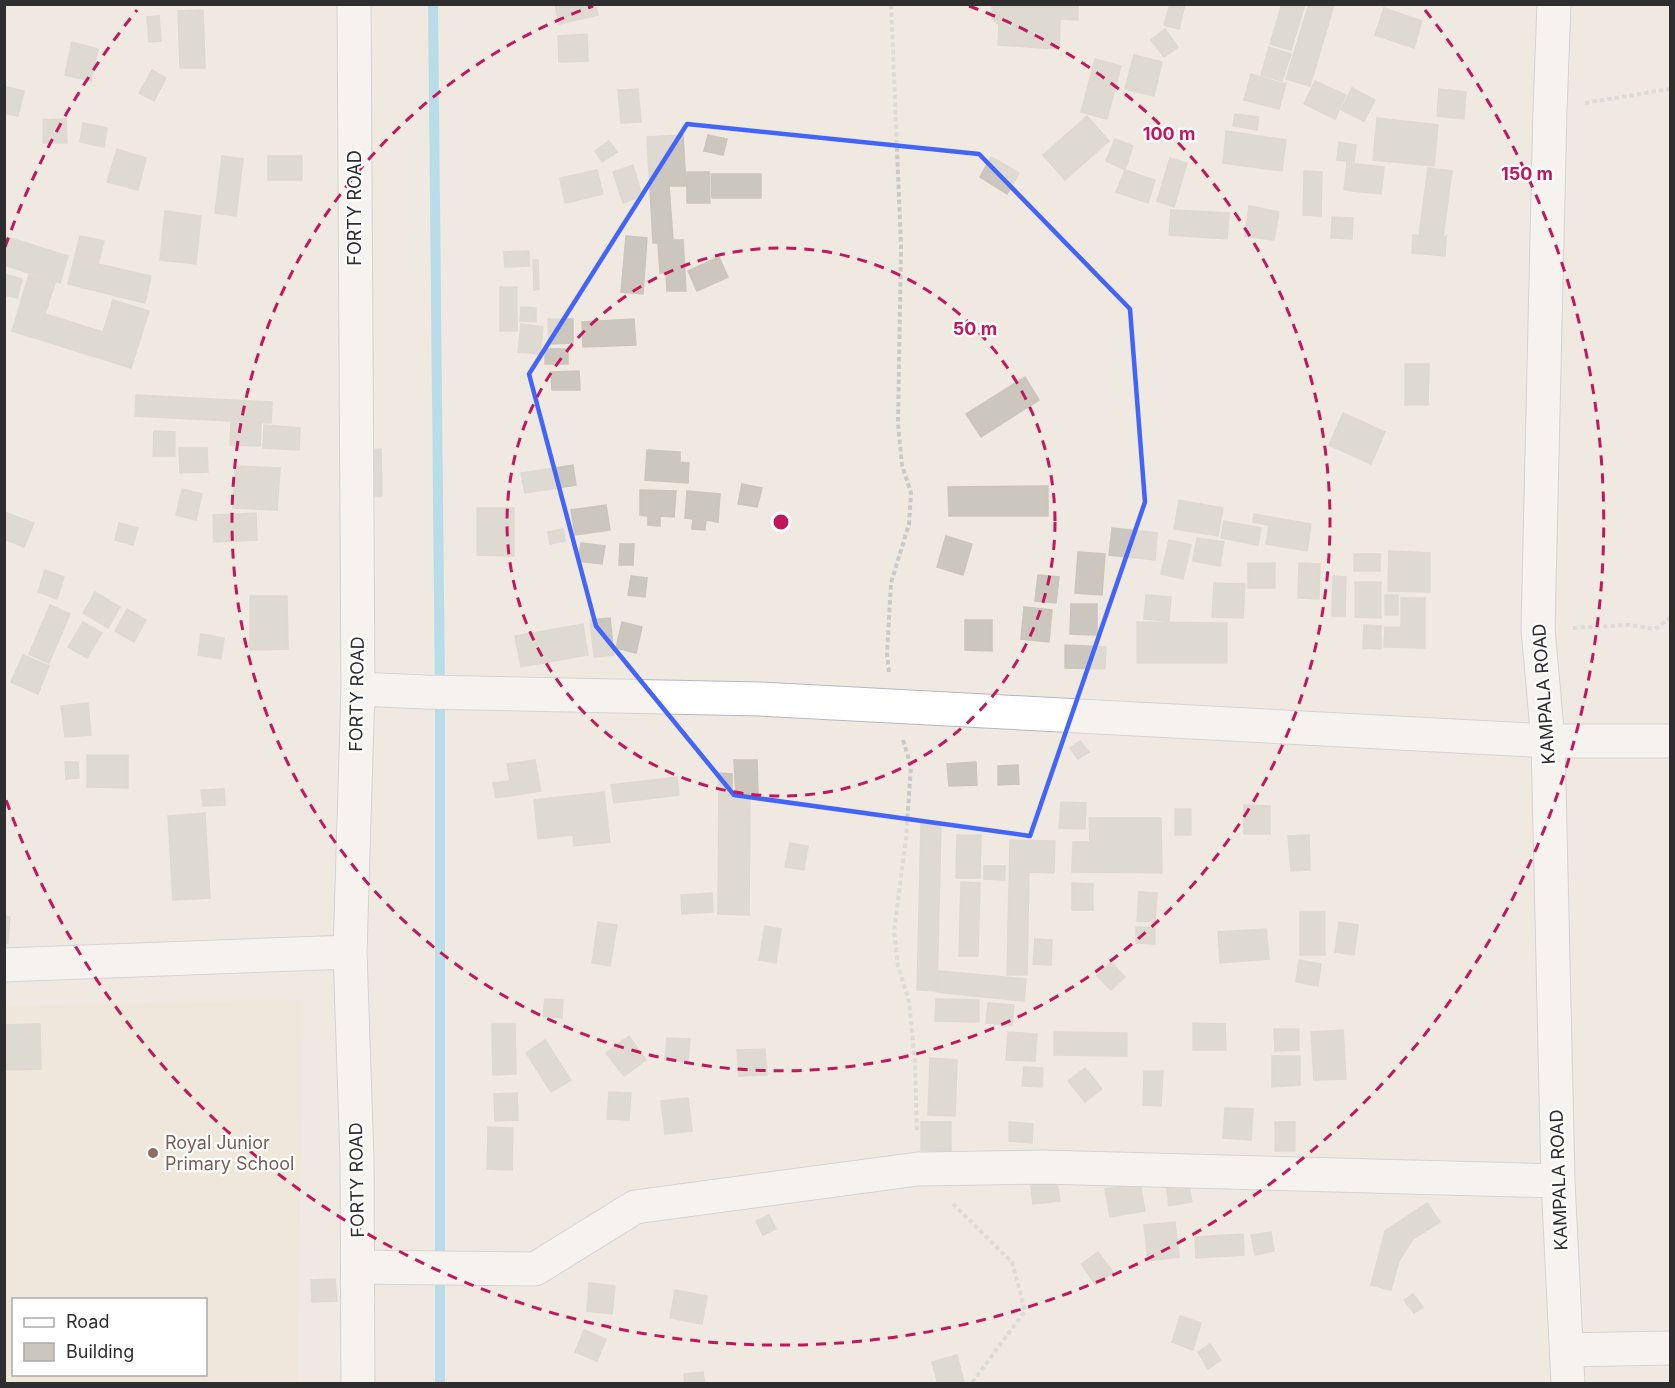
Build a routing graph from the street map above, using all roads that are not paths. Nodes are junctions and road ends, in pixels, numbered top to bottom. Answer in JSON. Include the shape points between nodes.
{"nodes":[{"id":1,"x":354,"y":4,"type":"edge"},
{"id":2,"x":1554,"y":4,"type":"edge"},
{"id":3,"x":358,"y":689,"type":"junction"},
{"id":4,"x":1548,"y":741,"type":"junction"},
{"id":5,"x":1671,"y":741,"type":"edge"},
{"id":6,"x":351,"y":951,"type":"junction"},
{"id":7,"x":4,"y":965,"type":"edge"},
{"id":8,"x":1558,"y":1181,"type":"junction"},
{"id":9,"x":358,"y":1268,"type":"junction"},
{"id":10,"x":1671,"y":1348,"type":"edge"},
{"id":11,"x":1567,"y":1350,"type":"junction"},
{"id":12,"x":358,"y":1383,"type":"edge"},
{"id":13,"x":1568,"y":1383,"type":"edge"}],
"edges":[{"from":1,"to":3,"type":"street","name":"FORTY ROAD"},
{"from":2,"to":4,"type":"street","name":"KAMPALA ROAD","via":[[1538,629]]},
{"from":3,"to":4,"type":"street","via":[[784,700]]},
{"from":3,"to":6,"type":"street","name":"FORTY ROAD"},
{"from":4,"to":5,"type":"street"},
{"from":4,"to":8,"type":"street","name":"KAMPALA ROAD"},
{"from":6,"to":7,"type":"street"},
{"from":6,"to":9,"type":"street","name":"FORTY ROAD"},
{"from":8,"to":9,"type":"street","via":[[1043,1167],[918,1169],[635,1207],[535,1269]]},
{"from":8,"to":11,"type":"street","name":"KAMPALA ROAD"},
{"from":9,"to":12,"type":"street","name":"FORTY ROAD"},
{"from":10,"to":11,"type":"street"},
{"from":11,"to":13,"type":"street","name":"KAMPALA ROAD"}]}
